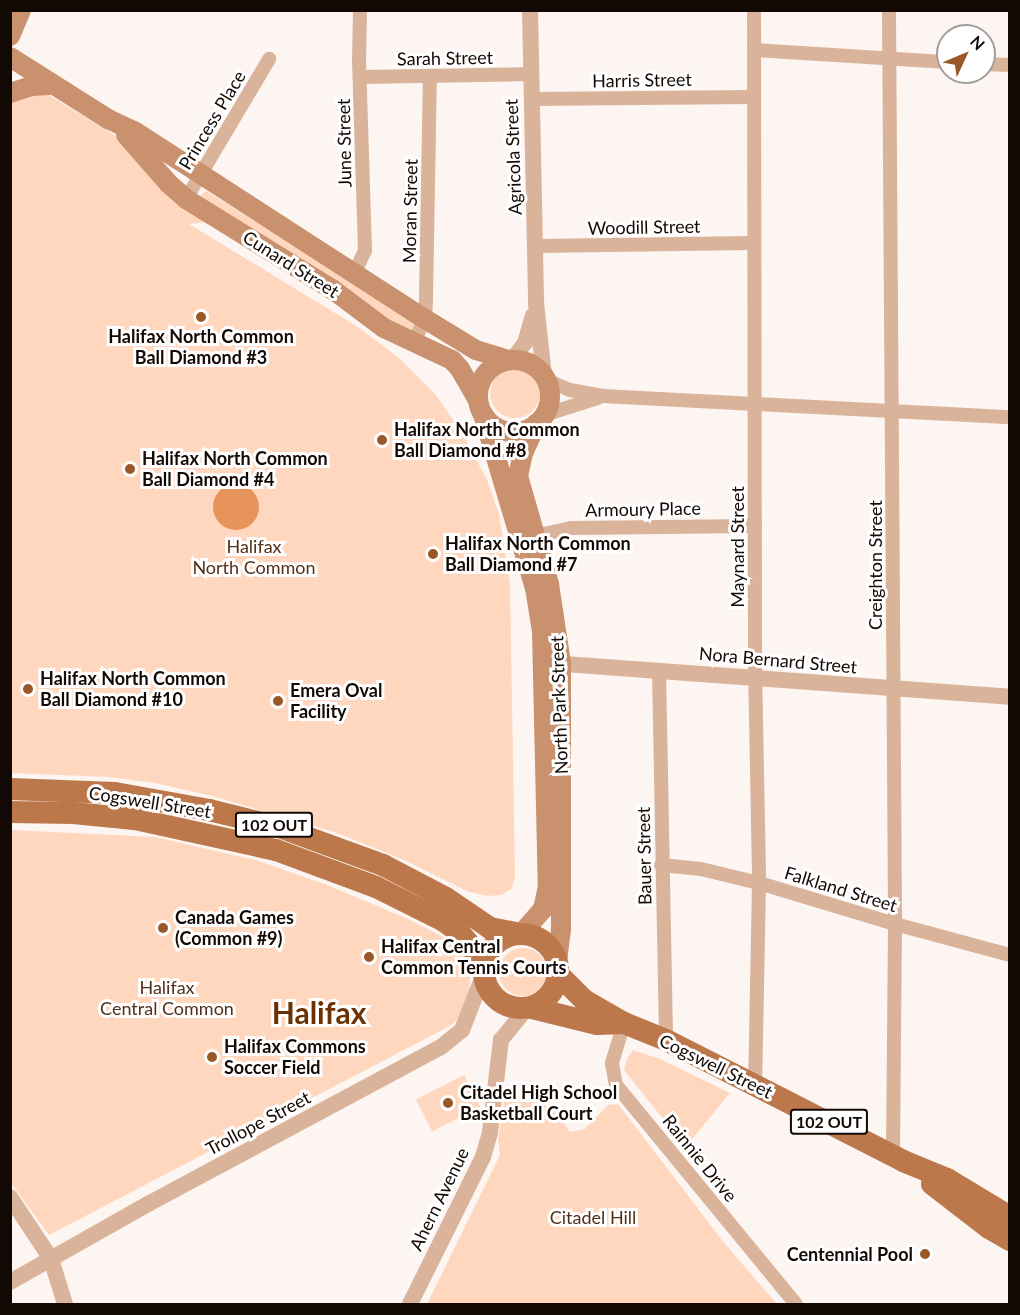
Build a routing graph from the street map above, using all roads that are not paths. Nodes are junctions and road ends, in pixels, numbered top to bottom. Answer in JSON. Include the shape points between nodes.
{"nodes":[{"id":1,"x":21,"y":10,"type":"edge"},
{"id":2,"x":360,"y":10,"type":"edge"},
{"id":3,"x":530,"y":10,"type":"edge"},
{"id":4,"x":754,"y":10,"type":"edge"},
{"id":5,"x":889,"y":10,"type":"edge"},
{"id":6,"x":10,"y":36,"type":"edge"},
{"id":7,"x":755,"y":50,"type":"junction"},
{"id":8,"x":10,"y":57,"type":"edge"},
{"id":9,"x":269,"y":59,"type":"dead end"},
{"id":10,"x":889,"y":59,"type":"junction"},
{"id":11,"x":936,"y":61,"type":"edge"},
{"id":12,"x":531,"y":74,"type":"junction"},
{"id":13,"x":429,"y":76,"type":"junction"},
{"id":14,"x":361,"y":77,"type":"junction"},
{"id":15,"x":53,"y":85,"type":"junction"},
{"id":16,"x":10,"y":93,"type":"edge"},
{"id":17,"x":753,"y":97,"type":"junction"},
{"id":18,"x":531,"y":99,"type":"junction"},
{"id":19,"x":108,"y":119,"type":"junction"},
{"id":20,"x":201,"y":175,"type":"junction"},
{"id":21,"x":186,"y":199,"type":"junction"},
{"id":22,"x":753,"y":243,"type":"junction"},
{"id":23,"x":536,"y":246,"type":"junction"},
{"id":24,"x":355,"y":272,"type":"junction"},
{"id":25,"x":536,"y":303,"type":"junction"},
{"id":26,"x":425,"y":319,"type":"junction"},
{"id":27,"x":413,"y":343,"type":"junction"},
{"id":28,"x":510,"y":360,"type":"junction"},
{"id":29,"x":545,"y":378,"type":"junction"},
{"id":30,"x":603,"y":396,"type":"junction"},
{"id":31,"x":754,"y":405,"type":"junction"},
{"id":32,"x":480,"y":407,"type":"junction"},
{"id":33,"x":891,"y":411,"type":"junction"},
{"id":34,"x":1010,"y":417,"type":"edge"},
{"id":35,"x":541,"y":419,"type":"junction"},
{"id":36,"x":754,"y":526,"type":"junction"},
{"id":37,"x":534,"y":536,"type":"junction"},
{"id":38,"x":552,"y":663,"type":"junction"},
{"id":39,"x":659,"y":671,"type":"junction"},
{"id":40,"x":755,"y":678,"type":"junction"},
{"id":41,"x":893,"y":689,"type":"junction"},
{"id":42,"x":1010,"y":697,"type":"edge"},
{"id":43,"x":10,"y":789,"type":"edge"},
{"id":44,"x":10,"y":812,"type":"edge"},
{"id":45,"x":661,"y":866,"type":"junction"},
{"id":46,"x":759,"y":883,"type":"junction"},
{"id":47,"x":895,"y":924,"type":"junction"},
{"id":48,"x":518,"y":933,"type":"junction"},
{"id":49,"x":1010,"y":955,"type":"edge"},
{"id":50,"x":558,"y":968,"type":"junction"},
{"id":51,"x":483,"y":974,"type":"junction"},
{"id":52,"x":529,"y":1009,"type":"junction"},
{"id":53,"x":624,"y":1023,"type":"junction"},
{"id":54,"x":666,"y":1040,"type":"junction"},
{"id":55,"x":755,"y":1084,"type":"junction"},
{"id":56,"x":898,"y":1158,"type":"junction"},
{"id":57,"x":11,"y":1203,"type":"edge"},
{"id":58,"x":1010,"y":1217,"type":"edge"},
{"id":59,"x":1010,"y":1239,"type":"edge"},
{"id":60,"x":51,"y":1259,"type":"junction"},
{"id":61,"x":10,"y":1282,"type":"edge"},
{"id":62,"x":64,"y":1305,"type":"edge"},
{"id":63,"x":410,"y":1305,"type":"edge"},
{"id":64,"x":796,"y":1305,"type":"edge"}],
"edges":[{"from":1,"to":6,"type":"main road"},
{"from":2,"to":14,"type":"street","name":"June Street"},
{"from":3,"to":12,"type":"street","name":"Agricola Street"},
{"from":4,"to":7,"type":"street","name":"Maynard Street"},
{"from":5,"to":10,"type":"street","name":"Creighton Street"},
{"from":7,"to":10,"type":"street"},
{"from":7,"to":17,"type":"street","name":"Maynard Street"},
{"from":8,"to":15,"type":"main road","name":"Cunard Street"},
{"from":9,"to":20,"type":"street","name":"Princess Place"},
{"from":10,"to":11,"type":"street"},
{"from":10,"to":33,"type":"street","name":"Creighton Street"},
{"from":12,"to":13,"type":"street","name":"Sarah Street"},
{"from":12,"to":18,"type":"street","name":"Agricola Street"},
{"from":13,"to":14,"type":"street","name":"Sarah Street"},
{"from":13,"to":26,"type":"street","name":"Moran Street"},
{"from":14,"to":24,"type":"street","name":"June Street","via":[[365,251]]},
{"from":15,"to":16,"type":"main road","via":[[31,86]]},
{"from":15,"to":19,"type":"main road","name":"Cunard Street"},
{"from":17,"to":18,"type":"street","name":"Harris Street"},
{"from":17,"to":22,"type":"street","name":"Maynard Street"},
{"from":18,"to":23,"type":"street","name":"Agricola Street"},
{"from":19,"to":20,"type":"main road","name":"Cunard Street","via":[[134,131]]},
{"from":19,"to":21,"type":"main road","name":"Cunard Street"},
{"from":20,"to":21,"type":"street","name":"Princess Place"},
{"from":20,"to":24,"type":"main road","name":"Cunard Street"},
{"from":21,"to":27,"type":"main road","name":"Cunard Street"},
{"from":22,"to":23,"type":"street","name":"Woodill Street"},
{"from":22,"to":31,"type":"street","name":"Maynard Street"},
{"from":23,"to":25,"type":"street","name":"Agricola Street"},
{"from":24,"to":26,"type":"main road","name":"Cunard Street"},
{"from":25,"to":28,"type":"street","name":"Agricola Street","via":[[525,343]]},
{"from":25,"to":29,"type":"street","name":"Agricola Street"},
{"from":26,"to":27,"type":"street","name":"Moran Street"},
{"from":26,"to":28,"type":"main road","name":"Cunard Street","via":[[476,350]]},
{"from":27,"to":32,"type":"main road","name":"Cunard Street","via":[[452,360]]},
{"from":28,"to":29,"type":"main road","via":[[524,361]]},
{"from":28,"to":32,"type":"main road","via":[[485,374],[478,391]]},
{"from":29,"to":30,"type":"street","via":[[570,390]]},
{"from":29,"to":35,"type":"main road","via":[[549,404]]},
{"from":30,"to":31,"type":"street"},
{"from":30,"to":35,"type":"street"},
{"from":31,"to":33,"type":"street"},
{"from":31,"to":36,"type":"street","name":"Maynard Street"},
{"from":32,"to":35,"type":"main road","via":[[495,427],[512,432],[530,428]]},
{"from":32,"to":38,"type":"main road","name":"North Park Street","via":[[535,588]]},
{"from":33,"to":34,"type":"street"},
{"from":33,"to":41,"type":"street","name":"Creighton Street"},
{"from":35,"to":37,"type":"main road","name":"North Park Street","via":[[523,453],[518,476]]},
{"from":36,"to":37,"type":"street","name":"Armoury Place","via":[[571,528]]},
{"from":36,"to":40,"type":"street","name":"Maynard Street"},
{"from":37,"to":38,"type":"main road","name":"North Park Street","via":[[549,584]]},
{"from":38,"to":39,"type":"street","name":"Nora Bernard Street"},
{"from":38,"to":48,"type":"main road","name":"North Park Street","via":[[548,886],[543,909]]},
{"from":38,"to":50,"type":"main road","name":"North Park Street","via":[[561,929]]},
{"from":39,"to":40,"type":"street","name":"Nora Bernard Street"},
{"from":39,"to":45,"type":"street","name":"Bauer Street"},
{"from":40,"to":41,"type":"street","name":"Nora Bernard Street"},
{"from":40,"to":46,"type":"street","name":"Maynard Street"},
{"from":41,"to":42,"type":"street","name":"Nora Bernard Street"},
{"from":41,"to":47,"type":"street","name":"Creighton Street"},
{"from":43,"to":48,"type":"main road","name":"Cogswell Street","number":"102 OUT","via":[[115,793],[279,827],[394,870],[490,928]]},
{"from":44,"to":51,"type":"main road","name":"Cogswell Street","via":[[135,819],[276,850],[366,883],[444,921],[473,948]]},
{"from":45,"to":46,"type":"street","name":"Falkland Street","via":[[701,869]]},
{"from":45,"to":54,"type":"street","name":"Bauer Street"},
{"from":46,"to":47,"type":"street","name":"Falkland Street"},
{"from":46,"to":55,"type":"street","name":"Maynard Street"},
{"from":47,"to":49,"type":"street","name":"Falkland Street"},
{"from":47,"to":56,"type":"street","name":"Creighton Street"},
{"from":48,"to":50,"type":"main road","number":"102 OUT","via":[[542,942]]},
{"from":48,"to":51,"type":"main road","via":[[496,943],[485,961]]},
{"from":50,"to":52,"type":"main road","via":[[550,995]]},
{"from":50,"to":53,"type":"main road","name":"Cogswell Street","number":"102 OUT","via":[[584,1000]]},
{"from":51,"to":52,"type":"main road","via":[[492,995],[501,1003]]},
{"from":51,"to":60,"type":"street","name":"Trollope Street","via":[[462,1030],[441,1047]]},
{"from":52,"to":53,"type":"main road","name":"Cogswell Street","via":[[597,1023]]},
{"from":52,"to":63,"type":"street","name":"Ahern Avenue","via":[[501,1040],[490,1132],[483,1157]]},
{"from":53,"to":54,"type":"main road","name":"Cogswell Street","number":"102 OUT"},
{"from":53,"to":64,"type":"street","name":"Rainnie Drive","via":[[612,1063],[616,1085]]},
{"from":54,"to":55,"type":"main road","name":"Cogswell Street","number":"102 OUT"},
{"from":55,"to":56,"type":"main road","name":"Cogswell Street","number":"102 OUT"},
{"from":56,"to":58,"type":"main road","name":"Cogswell Street","number":"102 OUT","via":[[947,1179]]},
{"from":56,"to":59,"type":"main road","name":"Cogswell Street","via":[[989,1228]]},
{"from":57,"to":60,"type":"street"},
{"from":60,"to":61,"type":"street","name":"Trollope Street"},
{"from":60,"to":62,"type":"street"}]}
